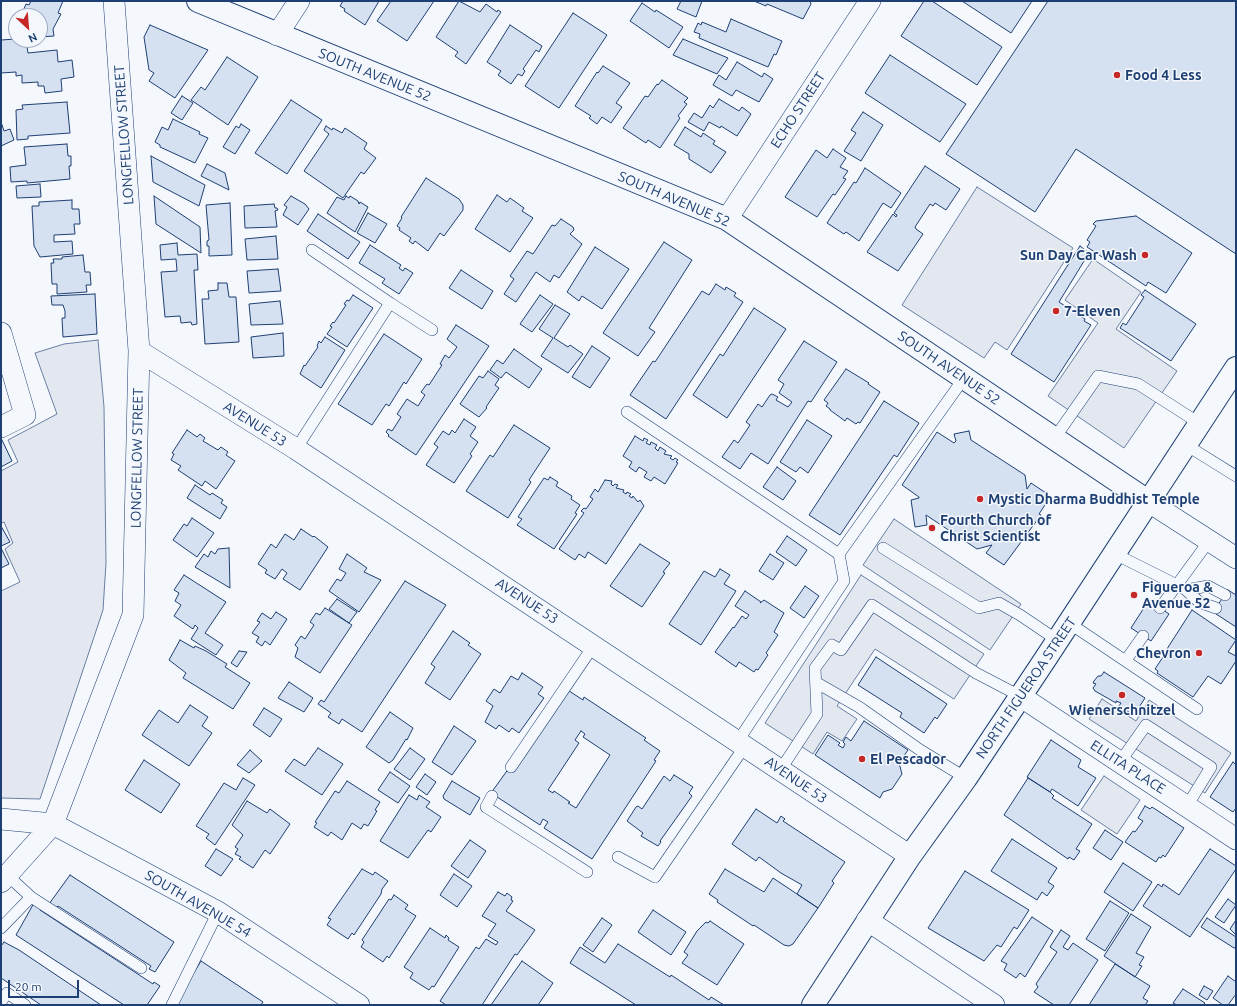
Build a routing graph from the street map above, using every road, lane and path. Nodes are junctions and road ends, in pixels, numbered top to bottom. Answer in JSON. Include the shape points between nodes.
{"nodes":[{"id":1,"x":114,"y":1,"type":"edge"},
{"id":2,"x":198,"y":1,"type":"edge"},
{"id":3,"x":299,"y":1,"type":"edge"},
{"id":4,"x":870,"y":1,"type":"edge"},
{"id":5,"x":277,"y":35,"type":"junction"},
{"id":6,"x":727,"y":219,"type":"junction"},
{"id":7,"x":312,"y":250,"type":"dead end"},
{"id":8,"x":390,"y":303,"type":"junction"},
{"id":9,"x":432,"y":330,"type":"dead end"},
{"id":10,"x":1,"y":333,"type":"edge"},
{"id":11,"x":139,"y":351,"type":"junction"},
{"id":12,"x":1236,"y":368,"type":"edge"},
{"id":13,"x":964,"y":378,"type":"junction"},
{"id":14,"x":627,"y":412,"type":"dead end"},
{"id":15,"x":1200,"y":423,"type":"junction"},
{"id":16,"x":1,"y":427,"type":"edge"},
{"id":17,"x":1054,"y":439,"type":"junction"},
{"id":18,"x":1186,"y":445,"type":"junction"},
{"id":19,"x":296,"y":449,"type":"junction"},
{"id":20,"x":1236,"y":476,"type":"edge"},
{"id":21,"x":1149,"y":502,"type":"junction"},
{"id":22,"x":1209,"y":541,"type":"junction"},
{"id":23,"x":883,"y":548,"type":"dead end"},
{"id":24,"x":839,"y":554,"type":"junction"},
{"id":25,"x":1115,"y":554,"type":"junction"},
{"id":26,"x":1236,"y":558,"type":"edge"},
{"id":27,"x":1182,"y":588,"type":"junction"},
{"id":28,"x":1225,"y":595,"type":"dead end"},
{"id":29,"x":1160,"y":608,"type":"dead end"},
{"id":30,"x":1216,"y":608,"type":"dead end"},
{"id":31,"x":1063,"y":632,"type":"junction"},
{"id":32,"x":1143,"y":636,"type":"dead end"},
{"id":33,"x":594,"y":645,"type":"junction"},
{"id":34,"x":1126,"y":660,"type":"junction"},
{"id":35,"x":817,"y":683,"type":"junction"},
{"id":36,"x":1020,"y":696,"type":"junction"},
{"id":37,"x":1197,"y":709,"type":"dead end"},
{"id":38,"x":742,"y":744,"type":"junction"},
{"id":39,"x":1120,"y":762,"type":"junction"},
{"id":40,"x":511,"y":767,"type":"dead end"},
{"id":41,"x":781,"y":769,"type":"junction"},
{"id":42,"x":966,"y":778,"type":"junction"},
{"id":43,"x":492,"y":796,"type":"dead end"},
{"id":44,"x":1187,"y":806,"type":"junction"},
{"id":45,"x":1,"y":819,"type":"edge"},
{"id":46,"x":54,"y":824,"type":"junction"},
{"id":47,"x":1236,"y":839,"type":"edge"},
{"id":48,"x":910,"y":856,"type":"junction"},
{"id":49,"x":618,"y":857,"type":"dead end"},
{"id":50,"x":587,"y":872,"type":"dead end"},
{"id":51,"x":4,"y":878,"type":"edge"},
{"id":52,"x":31,"y":897,"type":"junction"},
{"id":53,"x":218,"y":912,"type":"junction"},
{"id":54,"x":867,"y":920,"type":"junction"},
{"id":55,"x":1,"y":928,"type":"edge"},
{"id":56,"x":141,"y":968,"type":"dead end"},
{"id":57,"x":1,"y":1002,"type":"edge"},
{"id":58,"x":25,"y":1005,"type":"edge"},
{"id":59,"x":172,"y":1005,"type":"edge"},
{"id":60,"x":359,"y":1005,"type":"edge"},
{"id":61,"x":813,"y":1005,"type":"edge"},
{"id":62,"x":994,"y":1005,"type":"edge"}],
"edges":[{"from":1,"to":11,"type":"street","name":"LONGFELLOW STREET"},
{"from":2,"to":5,"type":"street","name":"SOUTH AVENUE 52"},
{"from":3,"to":5,"type":"street"},
{"from":4,"to":6,"type":"street","name":"ECHO STREET"},
{"from":5,"to":6,"type":"street","name":"SOUTH AVENUE 52"},
{"from":6,"to":13,"type":"street","name":"SOUTH AVENUE 52"},
{"from":7,"to":8,"type":"lane"},
{"from":8,"to":9,"type":"lane"},
{"from":8,"to":19,"type":"lane"},
{"from":10,"to":16,"type":"street","via":[[26,415]]},
{"from":11,"to":19,"type":"street","name":"AVENUE 53"},
{"from":11,"to":46,"type":"street","name":"LONGFELLOW STREET","via":[[133,615]]},
{"from":12,"to":15,"type":"street","name":"NORTH FIGUEROA STREET"},
{"from":13,"to":17,"type":"street","name":"SOUTH AVENUE 52"},
{"from":13,"to":24,"type":"lane"},
{"from":14,"to":24,"type":"lane"},
{"from":15,"to":17,"type":"lane","via":[[1138,384],[1098,376]]},
{"from":15,"to":18,"type":"street","name":"NORTH FIGUEROA STREET"},
{"from":17,"to":21,"type":"street","name":"SOUTH AVENUE 52"},
{"from":18,"to":20,"type":"lane"},
{"from":18,"to":21,"type":"street","name":"NORTH FIGUEROA STREET"},
{"from":19,"to":33,"type":"street","name":"AVENUE 53"},
{"from":21,"to":22,"type":"street"},
{"from":21,"to":25,"type":"street","name":"NORTH FIGUEROA STREET"},
{"from":22,"to":26,"type":"street"},
{"from":22,"to":27,"type":"lane"},
{"from":23,"to":31,"type":"lane","via":[[979,608],[999,603],[1020,615]]},
{"from":24,"to":38,"type":"lane","via":[[844,581]]},
{"from":25,"to":27,"type":"lane"},
{"from":25,"to":31,"type":"street","name":"NORTH FIGUEROA STREET"},
{"from":27,"to":28,"type":"lane","via":[[1208,586]]},
{"from":27,"to":29,"type":"lane"},
{"from":27,"to":30,"type":"lane","via":[[1199,602]]},
{"from":31,"to":34,"type":"lane"},
{"from":31,"to":36,"type":"street","name":"NORTH FIGUEROA STREET"},
{"from":32,"to":34,"type":"lane"},
{"from":33,"to":38,"type":"street","name":"AVENUE 53"},
{"from":33,"to":40,"type":"lane"},
{"from":34,"to":37,"type":"lane"},
{"from":35,"to":36,"type":"lane","via":[[815,668],[832,645],[841,650],[872,605],[976,673]]},
{"from":35,"to":41,"type":"lane","via":[[817,714]]},
{"from":35,"to":42,"type":"lane","via":[[859,707],[920,750]]},
{"from":36,"to":39,"type":"street","name":"ELLITA PLACE"},
{"from":36,"to":42,"type":"street","name":"NORTH FIGUEROA STREET"},
{"from":38,"to":41,"type":"street","name":"AVENUE 53"},
{"from":38,"to":49,"type":"lane","via":[[655,878]]},
{"from":39,"to":44,"type":"street","name":"ELLITA PLACE"},
{"from":39,"to":44,"type":"lane","via":[[1146,725],[1211,767]]},
{"from":41,"to":48,"type":"street","name":"AVENUE 53"},
{"from":42,"to":48,"type":"street","name":"NORTH FIGUEROA STREET"},
{"from":43,"to":50,"type":"lane","via":[[486,807]]},
{"from":44,"to":47,"type":"street","name":"ELLITA PLACE"},
{"from":45,"to":46,"type":"street"},
{"from":46,"to":51,"type":"street","name":"LONGFELLOW STREET"},
{"from":46,"to":53,"type":"street","name":"SOUTH AVENUE 54"},
{"from":48,"to":54,"type":"street","name":"NORTH FIGUEROA STREET"},
{"from":51,"to":52,"type":"lane"},
{"from":52,"to":55,"type":"lane"},
{"from":52,"to":56,"type":"lane"},
{"from":53,"to":59,"type":"lane"},
{"from":53,"to":60,"type":"street","name":"SOUTH AVENUE 54"},
{"from":54,"to":61,"type":"street","name":"NORTH FIGUEROA STREET"},
{"from":54,"to":62,"type":"street"},
{"from":57,"to":58,"type":"lane","via":[[7,993]]}]}
